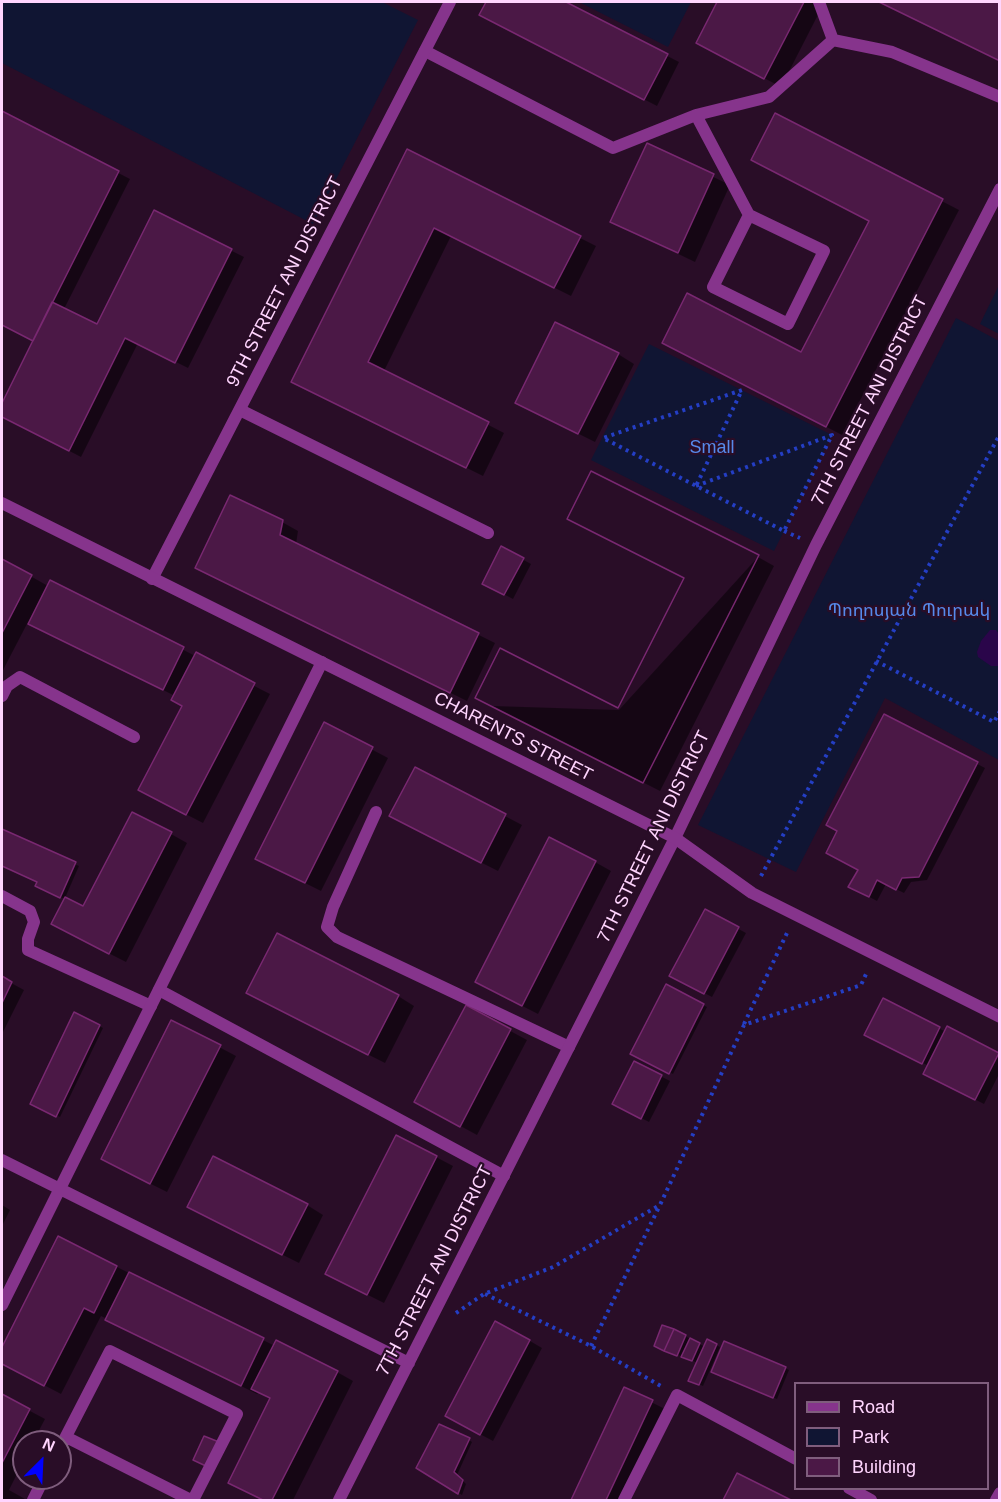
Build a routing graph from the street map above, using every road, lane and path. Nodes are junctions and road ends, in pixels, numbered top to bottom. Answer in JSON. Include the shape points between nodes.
{"nodes":[{"id":1,"x":450,"y":2,"type":"edge"},
{"id":2,"x":819,"y":2,"type":"edge"},
{"id":3,"x":833,"y":40,"type":"junction"},
{"id":4,"x":424,"y":51,"type":"junction"},
{"id":5,"x":999,"y":97,"type":"edge"},
{"id":6,"x":696,"y":115,"type":"junction"},
{"id":7,"x":999,"y":189,"type":"edge"},
{"id":8,"x":749,"y":214,"type":"junction"},
{"id":9,"x":240,"y":410,"type":"junction"},
{"id":10,"x":999,"y":434,"type":"edge"},
{"id":11,"x":696,"y":486,"type":"junction"},
{"id":12,"x":2,"y":503,"type":"edge"},
{"id":13,"x":488,"y":533,"type":"dead end"},
{"id":14,"x":152,"y":579,"type":"junction"},
{"id":15,"x":322,"y":662,"type":"junction"},
{"id":16,"x":876,"y":662,"type":"junction"},
{"id":17,"x":2,"y":696,"type":"edge"},
{"id":18,"x":999,"y":711,"type":"edge"},
{"id":19,"x":134,"y":737,"type":"dead end"},
{"id":20,"x":376,"y":812,"type":"dead end"},
{"id":21,"x":675,"y":838,"type":"junction"},
{"id":22,"x":752,"y":893,"type":"junction"},
{"id":23,"x":2,"y":896,"type":"edge"},
{"id":24,"x":796,"y":914,"type":"junction"},
{"id":25,"x":875,"y":954,"type":"junction"},
{"id":26,"x":159,"y":990,"type":"junction"},
{"id":27,"x":150,"y":1006,"type":"junction"},
{"id":28,"x":999,"y":1017,"type":"edge"},
{"id":29,"x":744,"y":1025,"type":"junction"},
{"id":30,"x":569,"y":1047,"type":"junction"},
{"id":31,"x":2,"y":1160,"type":"edge"},
{"id":32,"x":504,"y":1176,"type":"junction"},
{"id":33,"x":59,"y":1189,"type":"junction"},
{"id":34,"x":660,"y":1205,"type":"junction"},
{"id":35,"x":484,"y":1294,"type":"junction"},
{"id":36,"x":2,"y":1305,"type":"edge"},
{"id":37,"x":456,"y":1314,"type":"dead end"},
{"id":38,"x":591,"y":1346,"type":"junction"},
{"id":39,"x":409,"y":1363,"type":"junction"},
{"id":40,"x":676,"y":1395,"type":"junction"},
{"id":41,"x":69,"y":1430,"type":"edge"},
{"id":42,"x":72,"y":1446,"type":"edge"},
{"id":43,"x":794,"y":1458,"type":"edge"},
{"id":44,"x":853,"y":1490,"type":"edge"},
{"id":45,"x":999,"y":1493,"type":"edge"},
{"id":46,"x":192,"y":1500,"type":"edge"},
{"id":47,"x":339,"y":1500,"type":"edge"},
{"id":48,"x":624,"y":1500,"type":"edge"},
{"id":49,"x":871,"y":1500,"type":"edge"},
{"id":50,"x":996,"y":1500,"type":"edge"}],
"edges":[{"from":1,"to":4,"type":"street","name":"9TH STREET ANI DISTRICT"},
{"from":2,"to":3,"type":"street"},
{"from":3,"to":5,"type":"street","via":[[892,52]]},
{"from":3,"to":6,"type":"street","via":[[769,97]]},
{"from":4,"to":6,"type":"street","via":[[613,148]]},
{"from":4,"to":9,"type":"street","name":"9TH STREET ANI DISTRICT"},
{"from":6,"to":8,"type":"street"},
{"from":7,"to":21,"type":"street","name":"7TH STREET ANI DISTRICT","via":[[816,545]]},
{"from":8,"to":8,"type":"street","via":[[713,287],[788,324],[824,251]]},
{"from":9,"to":13,"type":"street"},
{"from":9,"to":14,"type":"street","name":"9TH STREET ANI DISTRICT"},
{"from":10,"to":16,"type":"path"},
{"from":11,"to":11,"type":"path","via":[[717,478],[832,435],[784,531]]},
{"from":11,"to":11,"type":"path","via":[[701,475],[742,390],[603,438]]},
{"from":12,"to":14,"type":"street","name":"CHARENTS STREET"},
{"from":14,"to":15,"type":"street","name":"CHARENTS STREET"},
{"from":15,"to":21,"type":"street","name":"CHARENTS STREET"},
{"from":15,"to":26,"type":"street"},
{"from":16,"to":18,"type":"path","via":[[994,722]]},
{"from":16,"to":22,"type":"path"},
{"from":17,"to":19,"type":"street","via":[[7,686],[20,677]]},
{"from":20,"to":30,"type":"street","via":[[327,927],[337,937]]},
{"from":21,"to":22,"type":"street","name":"CHARENTS STREET"},
{"from":21,"to":30,"type":"street","name":"7TH STREET ANI DISTRICT"},
{"from":22,"to":24,"type":"street","name":"CHARENTS STREET"},
{"from":23,"to":27,"type":"street","via":[[30,911],[34,922],[28,950]]},
{"from":24,"to":25,"type":"street","name":"CHARENTS STREET"},
{"from":24,"to":29,"type":"path"},
{"from":25,"to":28,"type":"street","name":"CHARENTS STREET"},
{"from":25,"to":29,"type":"path","via":[[861,985]]},
{"from":26,"to":27,"type":"street"},
{"from":26,"to":32,"type":"street"},
{"from":27,"to":33,"type":"street"},
{"from":29,"to":34,"type":"path"},
{"from":30,"to":32,"type":"street","name":"7TH STREET ANI DISTRICT"},
{"from":31,"to":33,"type":"street"},
{"from":32,"to":39,"type":"street","name":"7TH STREET ANI DISTRICT"},
{"from":33,"to":36,"type":"street"},
{"from":33,"to":39,"type":"street"},
{"from":34,"to":35,"type":"path","via":[[553,1267]]},
{"from":34,"to":38,"type":"path"},
{"from":35,"to":37,"type":"path"},
{"from":35,"to":38,"type":"path"},
{"from":38,"to":40,"type":"path"},
{"from":39,"to":47,"type":"street","name":"7TH STREET ANI DISTRICT"},
{"from":40,"to":43,"type":"street"},
{"from":40,"to":48,"type":"street"},
{"from":41,"to":46,"type":"street","via":[[110,1351],[237,1414]]},
{"from":42,"to":46,"type":"street"},
{"from":44,"to":49,"type":"street"},
{"from":45,"to":50,"type":"street"}]}
